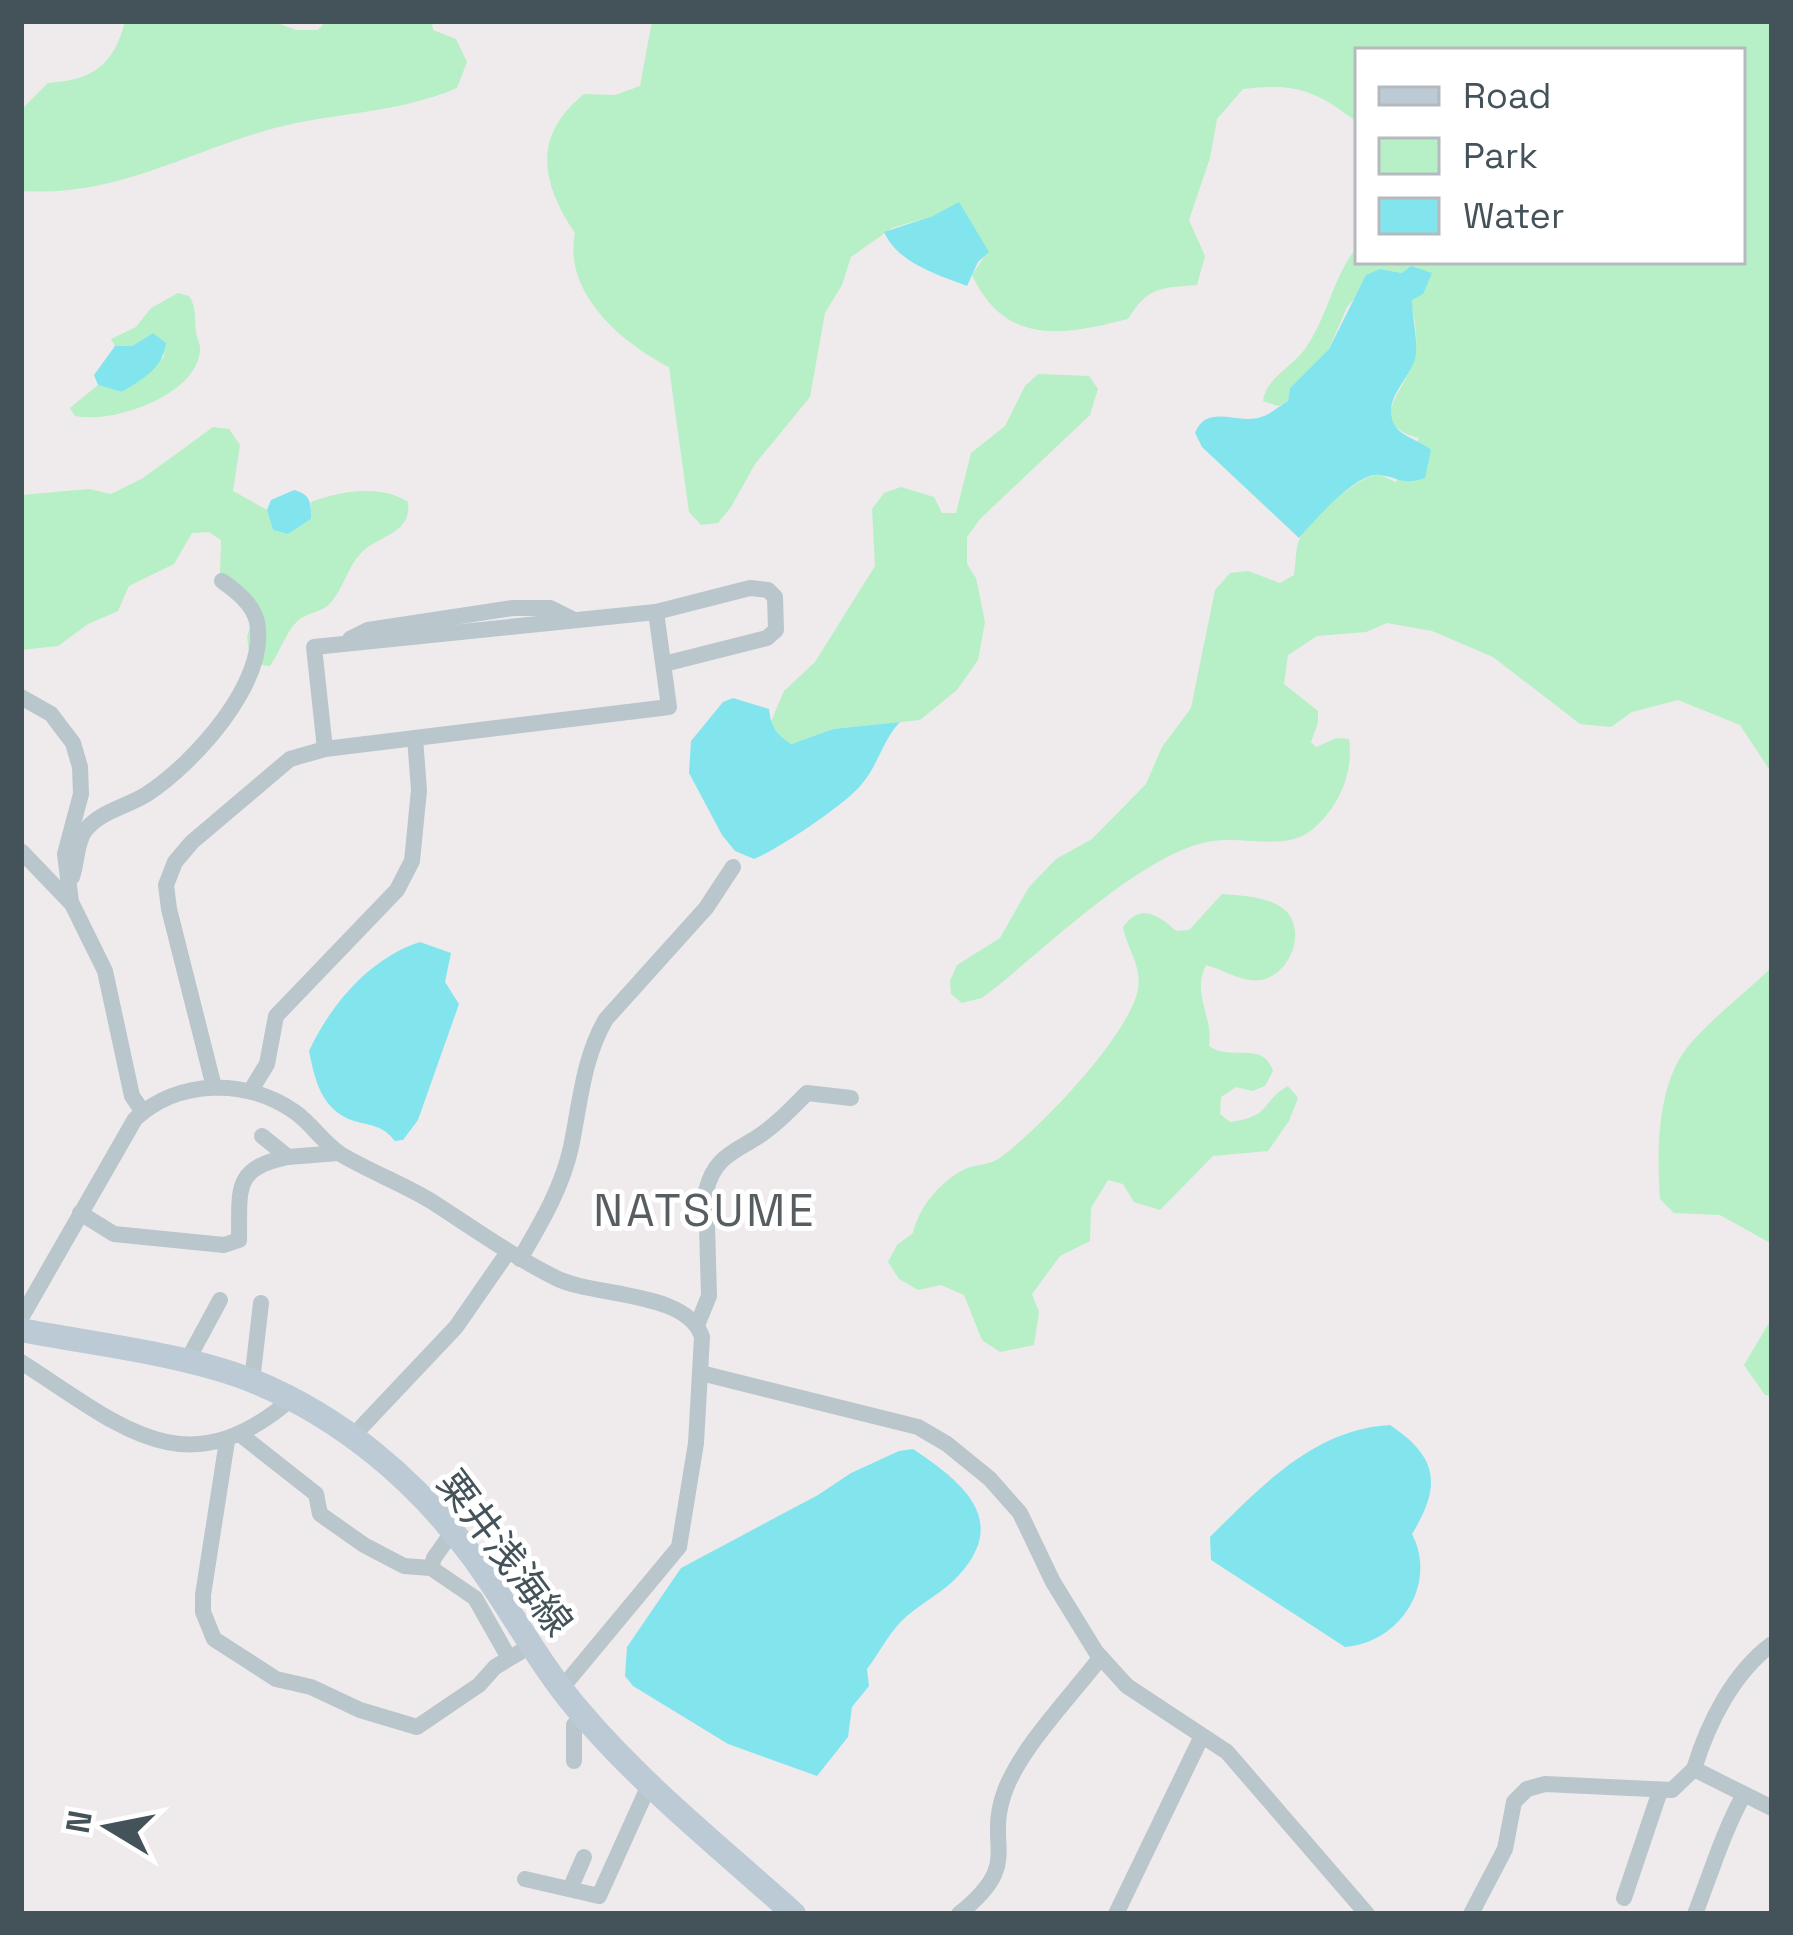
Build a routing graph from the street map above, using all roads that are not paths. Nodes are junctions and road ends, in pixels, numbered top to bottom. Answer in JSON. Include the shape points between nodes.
{"nodes":[{"id":1,"x":222,"y":580,"type":"dead end"},
{"id":2,"x":656,"y":612,"type":"junction"},
{"id":3,"x":664,"y":664,"type":"junction"},
{"id":4,"x":21,"y":697,"type":"edge"},
{"id":5,"x":415,"y":738,"type":"junction"},
{"id":6,"x":325,"y":749,"type":"junction"},
{"id":7,"x":21,"y":851,"type":"edge"},
{"id":8,"x":733,"y":867,"type":"dead end"},
{"id":9,"x":71,"y":880,"type":"junction"},
{"id":10,"x":71,"y":902,"type":"junction"},
{"id":11,"x":214,"y":1087,"type":"junction"},
{"id":12,"x":250,"y":1090,"type":"junction"},
{"id":13,"x":851,"y":1098,"type":"dead end"},
{"id":14,"x":143,"y":1112,"type":"junction"},
{"id":15,"x":262,"y":1136,"type":"dead end"},
{"id":16,"x":338,"y":1153,"type":"junction"},
{"id":17,"x":288,"y":1156,"type":"junction"},
{"id":18,"x":80,"y":1213,"type":"junction"},
{"id":19,"x":514,"y":1256,"type":"junction"},
{"id":20,"x":220,"y":1300,"type":"dead end"},
{"id":21,"x":261,"y":1303,"type":"dead end"},
{"id":22,"x":21,"y":1318,"type":"edge"},
{"id":23,"x":698,"y":1323,"type":"junction"},
{"id":24,"x":21,"y":1330,"type":"edge"},
{"id":25,"x":21,"y":1362,"type":"edge"},
{"id":26,"x":186,"y":1363,"type":"junction"},
{"id":27,"x":701,"y":1373,"type":"junction"},
{"id":28,"x":253,"y":1381,"type":"junction"},
{"id":29,"x":290,"y":1400,"type":"junction"},
{"id":30,"x":352,"y":1437,"type":"junction"},
{"id":31,"x":234,"y":1438,"type":"junction"},
{"id":32,"x":453,"y":1532,"type":"junction"},
{"id":33,"x":431,"y":1568,"type":"junction"},
{"id":34,"x":1772,"y":1644,"type":"edge"},
{"id":35,"x":520,"y":1651,"type":"junction"},
{"id":36,"x":1101,"y":1657,"type":"junction"},
{"id":37,"x":561,"y":1689,"type":"junction"},
{"id":38,"x":584,"y":1716,"type":"junction"},
{"id":39,"x":1201,"y":1738,"type":"junction"},
{"id":40,"x":574,"y":1761,"type":"dead end"},
{"id":41,"x":1694,"y":1769,"type":"junction"},
{"id":42,"x":650,"y":1783,"type":"junction"},
{"id":43,"x":1660,"y":1790,"type":"junction"},
{"id":44,"x":1743,"y":1796,"type":"junction"},
{"id":45,"x":1772,"y":1808,"type":"edge"},
{"id":46,"x":584,"y":1857,"type":"dead end"},
{"id":47,"x":526,"y":1879,"type":"dead end"},
{"id":48,"x":570,"y":1889,"type":"junction"},
{"id":49,"x":1624,"y":1898,"type":"dead end"},
{"id":50,"x":794,"y":1914,"type":"edge"},
{"id":51,"x":958,"y":1914,"type":"edge"},
{"id":52,"x":1116,"y":1914,"type":"edge"},
{"id":53,"x":1367,"y":1914,"type":"edge"},
{"id":54,"x":1472,"y":1914,"type":"edge"},
{"id":55,"x":1695,"y":1914,"type":"edge"}],
"edges":[{"from":1,"to":9,"type":"street","via":[[256,618],[258,643],[238,697],[174,772],[85,830]]},
{"from":2,"to":3,"type":"street"},
{"from":2,"to":3,"type":"street","via":[[750,588],[768,590],[778,607],[776,630],[766,638]]},
{"from":2,"to":6,"type":"street","via":[[314,647]]},
{"from":3,"to":5,"type":"street","via":[[669,707]]},
{"from":4,"to":9,"type":"street","via":[[64,727],[80,767],[64,854]]},
{"from":5,"to":6,"type":"street"},
{"from":5,"to":12,"type":"street","via":[[412,861],[398,890],[276,1016],[267,1064]]},
{"from":6,"to":11,"type":"street","via":[[264,778],[192,842],[166,884]]},
{"from":7,"to":10,"type":"street"},
{"from":8,"to":19,"type":"street","via":[[594,1038],[553,1202]]},
{"from":9,"to":10,"type":"street"},
{"from":10,"to":14,"type":"street","via":[[105,971]]},
{"from":11,"to":12,"type":"street"},
{"from":11,"to":14,"type":"street"},
{"from":12,"to":16,"type":"street","via":[[296,1112]]},
{"from":13,"to":23,"type":"street","via":[[807,1093],[733,1147],[709,1179],[709,1296]]},
{"from":14,"to":18,"type":"street"},
{"from":15,"to":17,"type":"street"},
{"from":16,"to":17,"type":"street"},
{"from":16,"to":19,"type":"street"},
{"from":17,"to":18,"type":"street","via":[[247,1173],[239,1240],[224,1245],[114,1234]]},
{"from":18,"to":22,"type":"street"},
{"from":19,"to":23,"type":"street","via":[[562,1282],[625,1294]]},
{"from":19,"to":30,"type":"street"},
{"from":20,"to":26,"type":"street"},
{"from":21,"to":28,"type":"street"},
{"from":23,"to":27,"type":"street"},
{"from":24,"to":26,"type":"main road","name":"粟井浅海線"},
{"from":25,"to":31,"type":"street","via":[[146,1437],[182,1447]]},
{"from":26,"to":28,"type":"main road","name":"粟井浅海線"},
{"from":27,"to":36,"type":"street","via":[[918,1427],[947,1444],[1019,1513]]},
{"from":27,"to":37,"type":"street","via":[[679,1547]]},
{"from":28,"to":29,"type":"main road","name":"粟井浅海線"},
{"from":29,"to":30,"type":"main road","name":"粟井浅海線"},
{"from":29,"to":31,"type":"street"},
{"from":30,"to":32,"type":"main road","name":"粟井浅海線"},
{"from":31,"to":33,"type":"street","via":[[316,1494],[320,1514],[364,1545],[404,1566]]},
{"from":31,"to":35,"type":"street","via":[[202,1595],[214,1639],[275,1679],[417,1727]]},
{"from":32,"to":33,"type":"street"},
{"from":32,"to":35,"type":"main road","name":"粟井浅海線"},
{"from":33,"to":35,"type":"street","via":[[475,1598]]},
{"from":34,"to":41,"type":"street","via":[[1733,1684]]},
{"from":35,"to":37,"type":"main road","name":"粟井浅海線"},
{"from":36,"to":39,"type":"street","via":[[1127,1686]]},
{"from":36,"to":51,"type":"street","via":[[1018,1764],[1001,1809],[994,1880]]},
{"from":37,"to":38,"type":"main road","name":"粟井浅海線"},
{"from":38,"to":40,"type":"street","via":[[574,1725]]},
{"from":38,"to":42,"type":"main road","name":"粟井浅海線"},
{"from":39,"to":52,"type":"street"},
{"from":39,"to":53,"type":"street","via":[[1227,1753]]},
{"from":41,"to":43,"type":"street","via":[[1672,1790]]},
{"from":41,"to":44,"type":"street"},
{"from":42,"to":48,"type":"street","via":[[599,1896]]},
{"from":42,"to":50,"type":"main road","name":"粟井浅海線"},
{"from":43,"to":49,"type":"street"},
{"from":43,"to":54,"type":"street","via":[[1527,1790],[1514,1802],[1505,1849]]},
{"from":44,"to":45,"type":"street"},
{"from":44,"to":55,"type":"street"},
{"from":46,"to":48,"type":"street"},
{"from":47,"to":48,"type":"street"}]}
